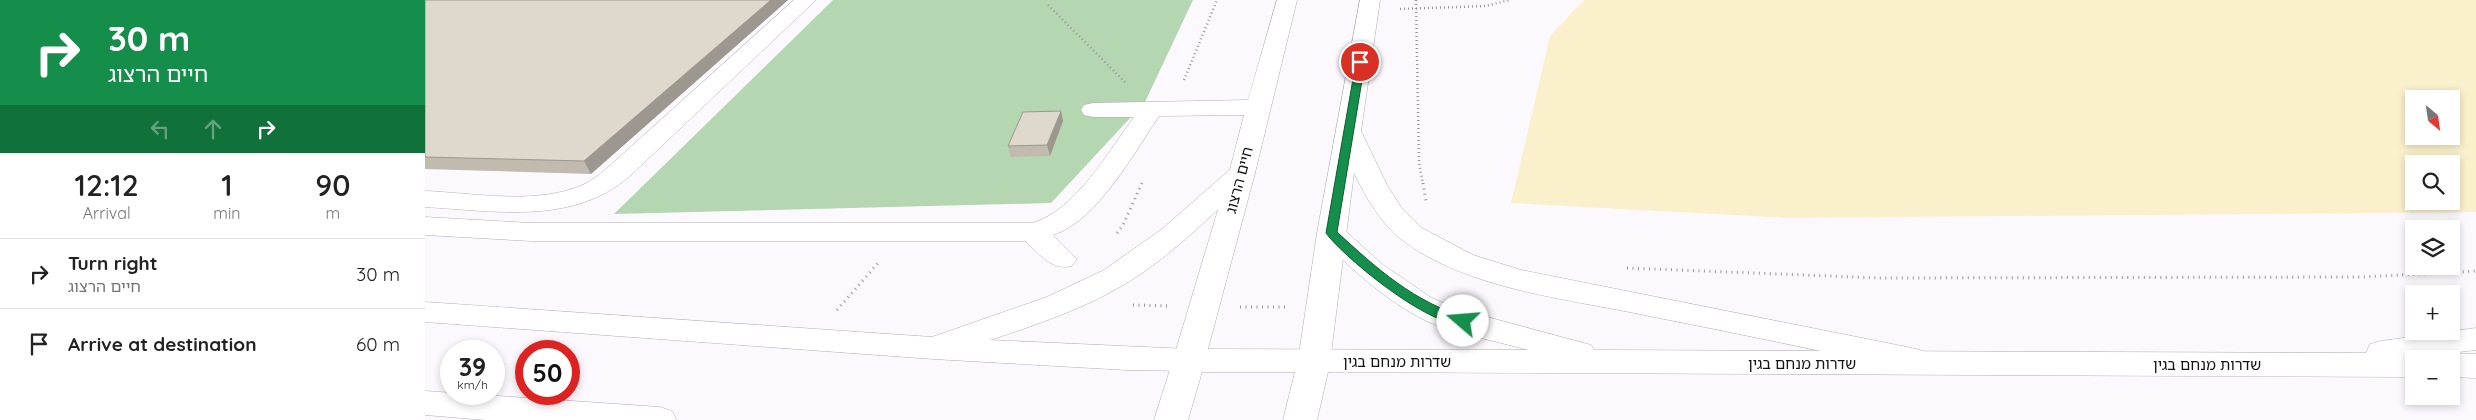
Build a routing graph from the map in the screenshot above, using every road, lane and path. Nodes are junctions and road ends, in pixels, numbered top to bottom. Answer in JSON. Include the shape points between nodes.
{"nodes":[{"id":1,"x":806,"y":0,"type":"edge"},
{"id":2,"x":1287,"y":0,"type":"edge"},
{"id":3,"x":1416,"y":0,"type":"edge"},
{"id":4,"x":1510,"y":0,"type":"edge"},
{"id":5,"x":1048,"y":5,"type":"dead end"},
{"id":6,"x":1369,"y":5,"type":"edge"},
{"id":7,"x":1415,"y":8,"type":"junction"},
{"id":8,"x":1257,"y":107,"type":"junction"},
{"id":9,"x":1152,"y":109,"type":"junction"},
{"id":10,"x":1093,"y":110,"type":"dead end"},
{"id":11,"x":1349,"y":132,"type":"junction"},
{"id":12,"x":1242,"y":173,"type":"junction"},
{"id":13,"x":425,"y":199,"type":"edge"},
{"id":14,"x":425,"y":226,"type":"edge"},
{"id":15,"x":1421,"y":227,"type":"junction"},
{"id":16,"x":1032,"y":232,"type":"junction"},
{"id":17,"x":1331,"y":233,"type":"junction"},
{"id":18,"x":1062,"y":259,"type":"dead end"},
{"id":19,"x":876,"y":264,"type":"dead end"},
{"id":20,"x":1623,"y":267,"type":"dead end"},
{"id":21,"x":2476,"y":271,"type":"edge"},
{"id":22,"x":1095,"y":288,"type":"junction"},
{"id":23,"x":1205,"y":306,"type":"junction"},
{"id":24,"x":1322,"y":308,"type":"junction"},
{"id":25,"x":425,"y":312,"type":"edge"},
{"id":26,"x":812,"y":339,"type":"junction"},
{"id":27,"x":2476,"y":339,"type":"edge"},
{"id":28,"x":933,"y":348,"type":"junction"},
{"id":29,"x":1189,"y":360,"type":"junction"},
{"id":30,"x":1313,"y":361,"type":"junction"},
{"id":31,"x":1615,"y":363,"type":"junction"},
{"id":32,"x":1935,"y":364,"type":"junction"},
{"id":33,"x":2287,"y":364,"type":"junction"},
{"id":34,"x":2405,"y":365,"type":"edge"},
{"id":35,"x":2460,"y":366,"type":"edge"},
{"id":36,"x":2476,"y":366,"type":"edge"},
{"id":37,"x":425,"y":403,"type":"edge"},
{"id":38,"x":660,"y":420,"type":"edge"},
{"id":39,"x":1171,"y":420,"type":"edge"},
{"id":40,"x":1300,"y":420,"type":"edge"}],
"edges":[{"from":1,"to":13,"type":"main road","via":[[623,168],[585,194],[546,202]]},
{"from":2,"to":8,"type":"main road","name":"חיים הרצוג"},
{"from":3,"to":7,"type":"path"},
{"from":4,"to":7,"type":"path","via":[[1486,6]]},
{"from":5,"to":9,"type":"path"},
{"from":6,"to":7,"type":"path"},
{"from":6,"to":11,"type":"main road"},
{"from":7,"to":15,"type":"path"},
{"from":8,"to":9,"type":"main road"},
{"from":8,"to":12,"type":"main road","name":"חיים הרצוג"},
{"from":9,"to":10,"type":"main road"},
{"from":9,"to":16,"type":"main road","via":[[1093,189],[1073,210],[1051,227]]},
{"from":11,"to":15,"type":"main road","via":[[1374,185],[1391,212]]},
{"from":11,"to":17,"type":"main road"},
{"from":12,"to":22,"type":"main road","via":[[1171,235],[1131,266]]},
{"from":12,"to":23,"type":"main road","name":"חיים הרצוג"},
{"from":14,"to":16,"type":"main road","via":[[531,232]]},
{"from":15,"to":32,"type":"main road","via":[[1438,250],[1468,263],[1515,276]]},
{"from":16,"to":18,"type":"main road"},
{"from":17,"to":24,"type":"main road"},
{"from":17,"to":31,"type":"main road","via":[[1397,290],[1444,316]]},
{"from":19,"to":26,"type":"path"},
{"from":20,"to":21,"type":"path","via":[[1880,278],[2362,277]]},
{"from":22,"to":23,"type":"path","via":[[1133,305]]},
{"from":22,"to":28,"type":"main road","via":[[1046,309]]},
{"from":23,"to":24,"type":"path"},
{"from":23,"to":29,"type":"main road","name":"חיים הרצוג"},
{"from":24,"to":30,"type":"main road"},
{"from":25,"to":26,"type":"main road","name":"שדרות מנחם בגין"},
{"from":26,"to":28,"type":"main road","name":"שדרות מנחם בגין"},
{"from":27,"to":33,"type":"main road"},
{"from":28,"to":29,"type":"main road","name":"שדרות מנחם בגין"},
{"from":29,"to":30,"type":"main road","name":"שדרות מנחם בגין"},
{"from":29,"to":39,"type":"main road","name":"חיים הרצוג"},
{"from":30,"to":31,"type":"main road","name":"שדרות מנחם בגין"},
{"from":30,"to":40,"type":"main road"},
{"from":31,"to":32,"type":"main road","name":"שדרות מנחם בגין"},
{"from":32,"to":33,"type":"main road","name":"שדרות מנחם בגין"},
{"from":33,"to":34,"type":"main road","name":"שדרות מנחם בגין"},
{"from":35,"to":36,"type":"main road"},
{"from":37,"to":38,"type":"main road"}]}
